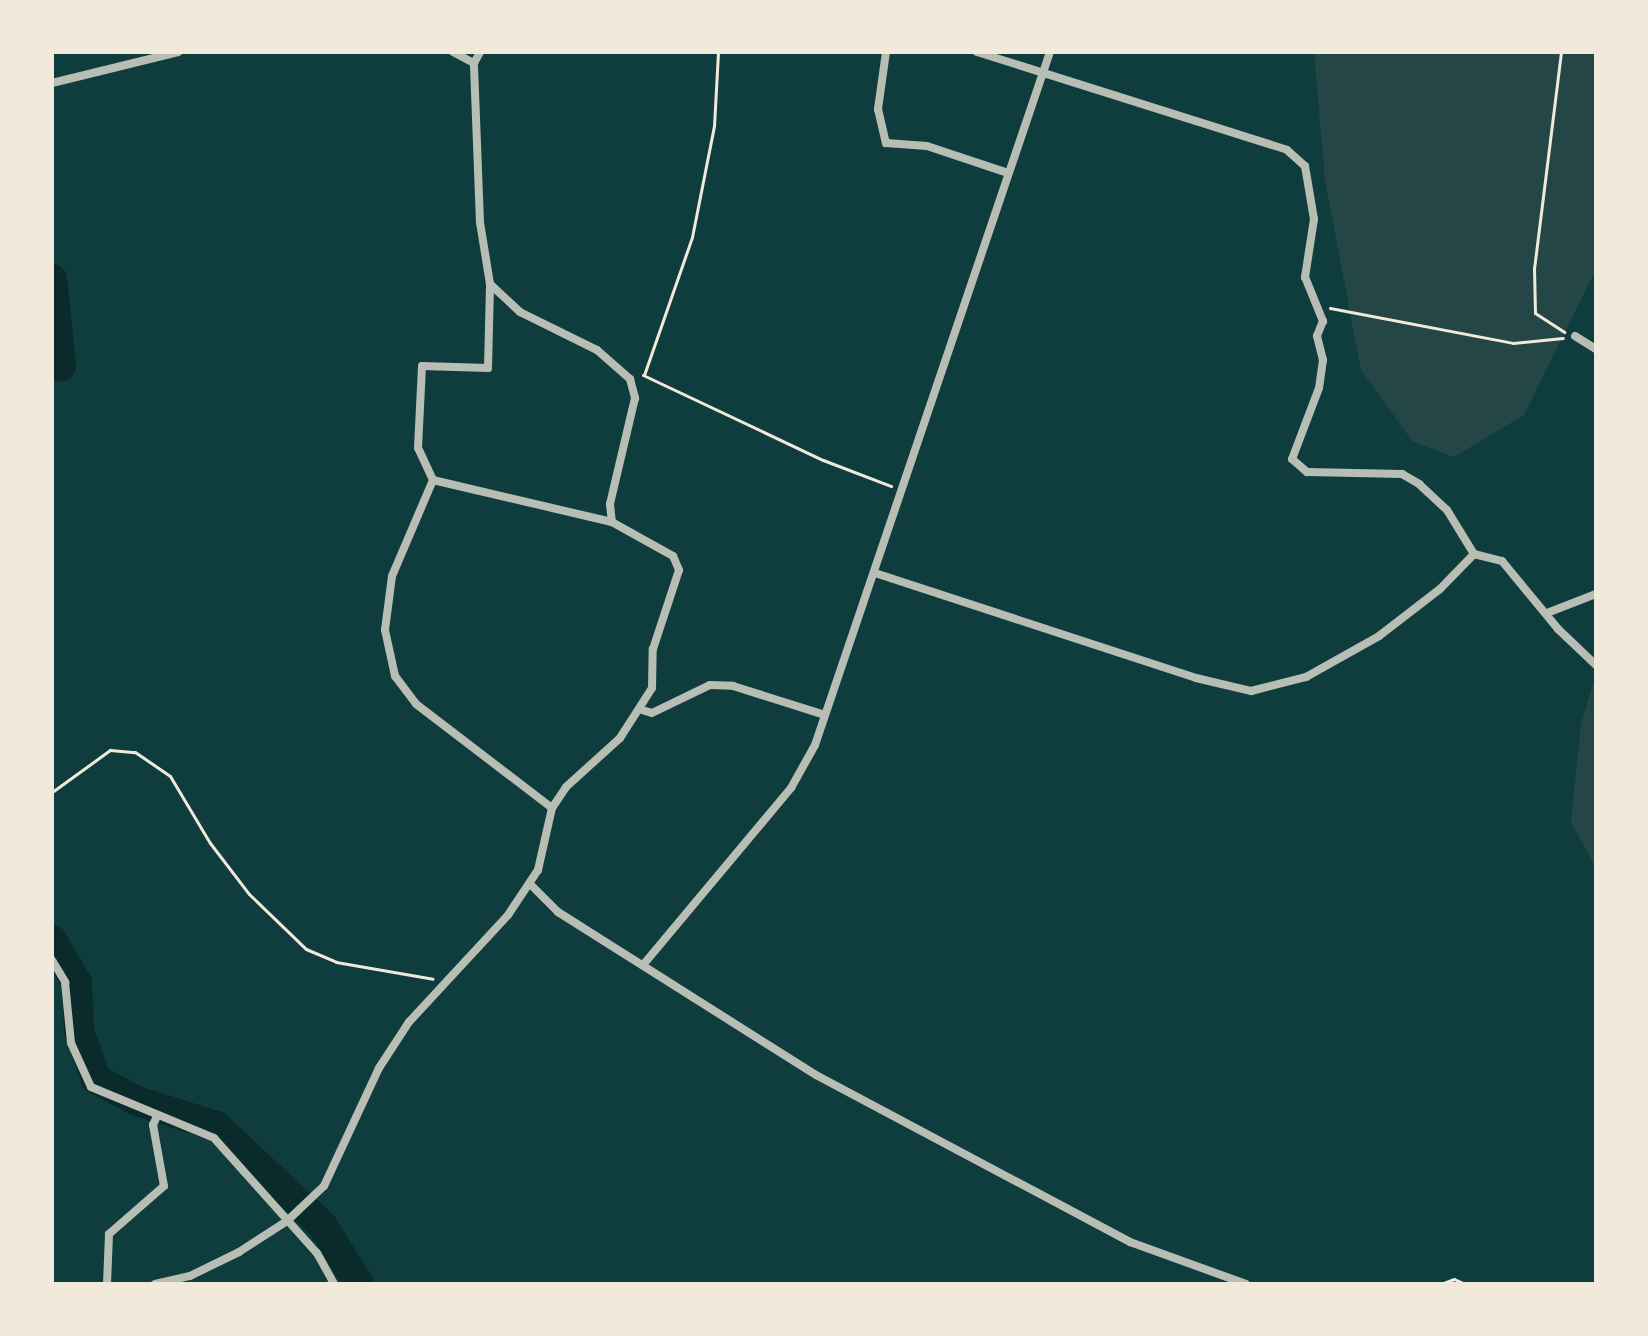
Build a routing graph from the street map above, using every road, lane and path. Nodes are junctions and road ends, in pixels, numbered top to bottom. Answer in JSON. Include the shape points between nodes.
{"nodes":[{"id":1,"x":178,"y":52,"type":"edge"},
{"id":2,"x":453,"y":52,"type":"edge"},
{"id":3,"x":480,"y":52,"type":"edge"},
{"id":4,"x":718,"y":52,"type":"edge"},
{"id":5,"x":886,"y":52,"type":"edge"},
{"id":6,"x":977,"y":52,"type":"edge"},
{"id":7,"x":1050,"y":52,"type":"edge"},
{"id":8,"x":1561,"y":52,"type":"edge"},
{"id":9,"x":474,"y":63,"type":"junction"},
{"id":10,"x":1042,"y":75,"type":"junction"},
{"id":11,"x":52,"y":83,"type":"edge"},
{"id":12,"x":1008,"y":173,"type":"junction"},
{"id":13,"x":490,"y":284,"type":"junction"},
{"id":14,"x":1317,"y":306,"type":"junction"},
{"id":15,"x":1575,"y":336,"type":"junction"},
{"id":16,"x":1596,"y":349,"type":"edge"},
{"id":17,"x":644,"y":375,"type":"junction"},
{"id":18,"x":630,"y":379,"type":"junction"},
{"id":19,"x":433,"y":480,"type":"junction"},
{"id":20,"x":902,"y":490,"type":"junction"},
{"id":21,"x":612,"y":522,"type":"junction"},
{"id":22,"x":1474,"y":554,"type":"junction"},
{"id":23,"x":875,"y":573,"type":"junction"},
{"id":24,"x":1596,"y":594,"type":"edge"},
{"id":25,"x":1547,"y":613,"type":"junction"},
{"id":26,"x":1596,"y":665,"type":"edge"},
{"id":27,"x":642,"y":710,"type":"junction"},
{"id":28,"x":825,"y":715,"type":"junction"},
{"id":29,"x":52,"y":792,"type":"edge"},
{"id":30,"x":552,"y":808,"type":"junction"},
{"id":31,"x":530,"y":884,"type":"junction"},
{"id":32,"x":52,"y":960,"type":"edge"},
{"id":33,"x":643,"y":965,"type":"junction"},
{"id":34,"x":444,"y":981,"type":"junction"},
{"id":35,"x":157,"y":1116,"type":"junction"},
{"id":36,"x":290,"y":1219,"type":"junction"},
{"id":37,"x":169,"y":1282,"type":"edge"},
{"id":38,"x":107,"y":1284,"type":"edge"},
{"id":39,"x":155,"y":1284,"type":"edge"},
{"id":40,"x":334,"y":1284,"type":"edge"},
{"id":41,"x":1246,"y":1284,"type":"edge"},
{"id":42,"x":1441,"y":1284,"type":"edge"},
{"id":43,"x":1465,"y":1284,"type":"edge"}],
"edges":[{"from":1,"to":11,"type":"street"},
{"from":2,"to":9,"type":"street"},
{"from":3,"to":9,"type":"street"},
{"from":4,"to":17,"type":"path","via":[[714,126],[692,237]]},
{"from":5,"to":12,"type":"street","via":[[878,109],[886,143],[927,146]]},
{"from":6,"to":10,"type":"street"},
{"from":7,"to":10,"type":"street"},
{"from":8,"to":15,"type":"path","via":[[1536,243],[1535,313]]},
{"from":9,"to":13,"type":"street","via":[[480,222]]},
{"from":10,"to":12,"type":"street"},
{"from":10,"to":14,"type":"street","via":[[1287,150],[1305,166],[1310,182],[1314,219],[1305,277]]},
{"from":12,"to":20,"type":"street"},
{"from":13,"to":18,"type":"street","via":[[520,312],[597,350]]},
{"from":13,"to":19,"type":"street","via":[[488,368],[422,366],[418,448]]},
{"from":14,"to":15,"type":"path","via":[[1513,343]]},
{"from":14,"to":22,"type":"street","via":[[1323,321],[1317,336],[1323,360],[1319,388],[1292,459],[1307,472],[1402,474],[1447,510]]},
{"from":15,"to":16,"type":"street"},
{"from":17,"to":18,"type":"path"},
{"from":17,"to":20,"type":"path","via":[[823,460]]},
{"from":18,"to":21,"type":"street","via":[[635,398],[610,504]]},
{"from":19,"to":21,"type":"street"},
{"from":19,"to":30,"type":"street","via":[[392,576],[385,630],[395,676],[416,704]]},
{"from":20,"to":23,"type":"street"},
{"from":21,"to":27,"type":"street","via":[[673,556],[679,570],[660,622],[652,688]]},
{"from":22,"to":23,"type":"street","via":[[1440,589],[1379,636],[1306,677],[1251,691],[1196,678]]},
{"from":22,"to":25,"type":"street","via":[[1502,561]]},
{"from":23,"to":28,"type":"street"},
{"from":24,"to":25,"type":"street"},
{"from":25,"to":26,"type":"street"},
{"from":27,"to":28,"type":"street","via":[[652,713],[710,685],[733,686]]},
{"from":27,"to":30,"type":"street"},
{"from":28,"to":33,"type":"street","via":[[791,788]]},
{"from":29,"to":34,"type":"path","via":[[110,750],[135,752],[170,776],[210,843],[249,894],[306,949],[336,962]]},
{"from":30,"to":31,"type":"street","via":[[546,844]]},
{"from":31,"to":33,"type":"street","via":[[558,912]]},
{"from":31,"to":34,"type":"street","via":[[508,915]]},
{"from":32,"to":35,"type":"street","via":[[69,997],[71,1043],[82,1077],[91,1087]]},
{"from":33,"to":41,"type":"street","via":[[816,1075],[976,1164],[1130,1242]]},
{"from":34,"to":36,"type":"street","via":[[379,1068],[324,1186]]},
{"from":35,"to":36,"type":"street","via":[[214,1138]]},
{"from":35,"to":38,"type":"street","via":[[153,1125],[164,1186],[109,1234]]},
{"from":36,"to":37,"type":"street","via":[[213,1267]]},
{"from":36,"to":40,"type":"street"},
{"from":37,"to":39,"type":"street"},
{"from":42,"to":43,"type":"path","via":[[1454,1279]]}]}
